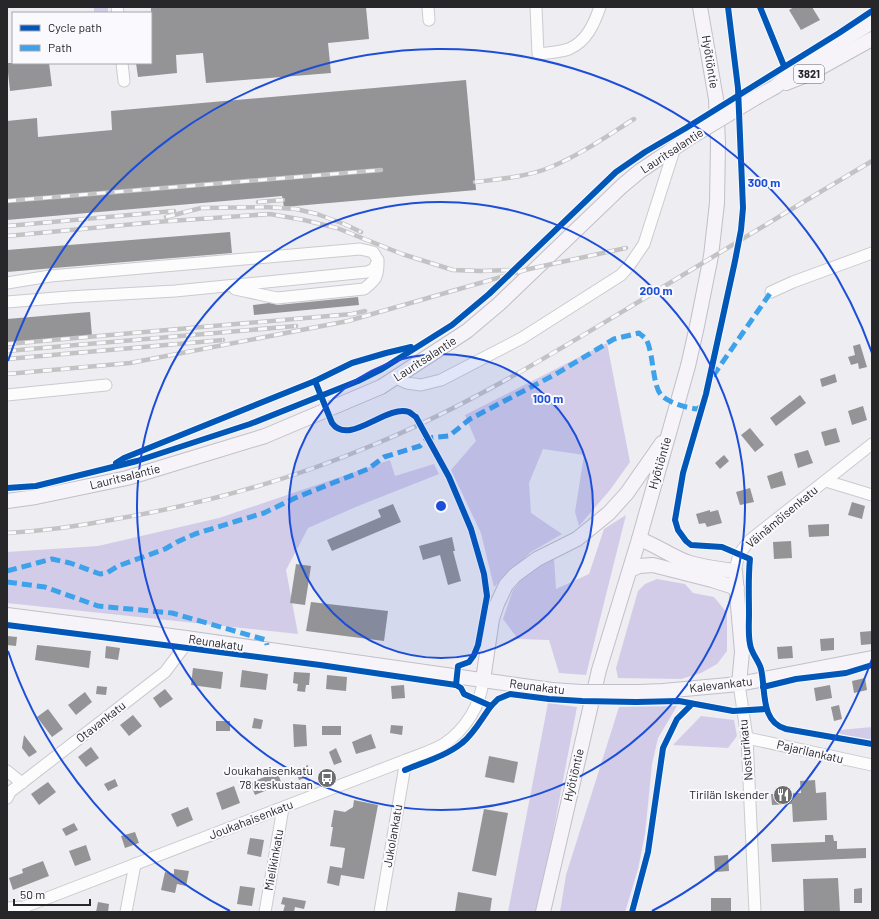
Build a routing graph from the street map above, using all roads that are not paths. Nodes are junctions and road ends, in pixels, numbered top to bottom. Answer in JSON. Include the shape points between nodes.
{"nodes":[{"id":1,"x":428,"y":7,"type":"edge"},
{"id":2,"x":536,"y":7,"type":"edge"},
{"id":3,"x":600,"y":7,"type":"edge"},
{"id":4,"x":700,"y":7,"type":"edge"},
{"id":5,"x":429,"y":20,"type":"dead end"},
{"id":6,"x":872,"y":22,"type":"edge"},
{"id":7,"x":872,"y":39,"type":"edge"},
{"id":8,"x":122,"y":64,"type":"edge"},
{"id":9,"x":124,"y":82,"type":"dead end"},
{"id":10,"x":774,"y":87,"type":"junction"},
{"id":11,"x":681,"y":144,"type":"junction"},
{"id":12,"x":872,"y":253,"type":"edge"},
{"id":13,"x":378,"y":260,"type":"junction"},
{"id":14,"x":7,"y":283,"type":"edge"},
{"id":15,"x":220,"y":287,"type":"junction"},
{"id":16,"x":771,"y":292,"type":"dead end"},
{"id":17,"x":7,"y":302,"type":"edge"},
{"id":18,"x":396,"y":378,"type":"junction"},
{"id":19,"x":106,"y":386,"type":"dead end"},
{"id":20,"x":7,"y":395,"type":"edge"},
{"id":21,"x":670,"y":432,"type":"junction"},
{"id":22,"x":872,"y":444,"type":"edge"},
{"id":23,"x":826,"y":481,"type":"junction"},
{"id":24,"x":872,"y":495,"type":"edge"},
{"id":25,"x":7,"y":501,"type":"edge"},
{"id":26,"x":639,"y":539,"type":"junction"},
{"id":27,"x":630,"y":570,"type":"junction"},
{"id":28,"x":735,"y":571,"type":"junction"},
{"id":29,"x":737,"y":588,"type":"junction"},
{"id":30,"x":7,"y":615,"type":"edge"},
{"id":31,"x":186,"y":638,"type":"junction"},
{"id":32,"x":872,"y":658,"type":"edge"},
{"id":33,"x":483,"y":680,"type":"junction"},
{"id":34,"x":739,"y":684,"type":"junction"},
{"id":35,"x":663,"y":691,"type":"joint"},
{"id":36,"x":747,"y":738,"type":"junction"},
{"id":37,"x":406,"y":760,"type":"junction"},
{"id":38,"x":872,"y":766,"type":"edge"},
{"id":39,"x":7,"y":771,"type":"edge"},
{"id":40,"x":22,"y":783,"type":"junction"},
{"id":41,"x":7,"y":798,"type":"edge"},
{"id":42,"x":283,"y":808,"type":"junction"},
{"id":43,"x":135,"y":864,"type":"junction"},
{"id":44,"x":7,"y":908,"type":"edge"},
{"id":45,"x":126,"y":912,"type":"edge"},
{"id":46,"x":265,"y":912,"type":"edge"},
{"id":47,"x":380,"y":912,"type":"edge"},
{"id":48,"x":543,"y":912,"type":"edge"},
{"id":49,"x":755,"y":912,"type":"edge"}],
"edges":[{"from":1,"to":5,"type":"street"},
{"from":2,"to":3,"type":"street","via":[[538,54],[569,48],[585,38],[596,20]]},
{"from":4,"to":21,"type":"main road","name":"Hyötiöntie","via":[[716,99],[717,203],[711,256],[697,326]]},
{"from":6,"to":10,"type":"main road","name":"Lauritsalantie","via":[[801,66]]},
{"from":7,"to":10,"type":"main road","name":"Lauritsalantie","number":"3821","via":[[809,74]]},
{"from":8,"to":9,"type":"street"},
{"from":10,"to":11,"type":"main road","name":"Lauritsalantie","number":"3821","bridge":true},
{"from":11,"to":18,"type":"main road","name":"Lauritsalantie","number":"3821","via":[[622,186],[499,304],[467,331]]},
{"from":11,"to":18,"type":"street","via":[[644,244],[621,275],[522,338],[441,380],[422,385]]},
{"from":12,"to":16,"type":"street"},
{"from":13,"to":14,"type":"street","via":[[373,252],[360,249],[50,276]]},
{"from":13,"to":15,"type":"street","via":[[374,269],[367,272]]},
{"from":13,"to":15,"type":"street","via":[[378,275],[364,289],[277,298]]},
{"from":15,"to":17,"type":"street"},
{"from":18,"to":25,"type":"main road","name":"Lauritsalantie","number":"3821","via":[[381,387],[266,436],[127,478]]},
{"from":19,"to":20,"type":"street"},
{"from":21,"to":26,"type":"main road","name":"Hyötiöntie"},
{"from":21,"to":33,"type":"main road","via":[[628,493],[609,513],[577,539],[537,559],[506,585],[492,619]]},
{"from":22,"to":23,"type":"street","name":"Väinämöisenkatu"},
{"from":23,"to":24,"type":"street"},
{"from":23,"to":28,"type":"street","name":"Väinämöisenkatu","via":[[750,540],[739,554]]},
{"from":26,"to":27,"type":"main road","name":"Hyötiöntie"},
{"from":26,"to":28,"type":"main road","via":[[654,544],[686,562]]},
{"from":27,"to":29,"type":"main road","via":[[653,565]]},
{"from":27,"to":48,"type":"main road","name":"Hyötiöntie","via":[[599,670]]},
{"from":28,"to":29,"type":"main road","name":"Väinämöisenkatu"},
{"from":29,"to":34,"type":"main road","name":"Väinämöisenkatu","via":[[742,652]]},
{"from":30,"to":31,"type":"main road","name":"Reunakatu"},
{"from":31,"to":33,"type":"main road","name":"Reunakatu"},
{"from":31,"to":40,"type":"street","name":"Otavankatu","via":[[184,648],[165,672]]},
{"from":32,"to":34,"type":"main road","name":"Kalevankatu"},
{"from":33,"to":35,"type":"main road","name":"Reunakatu","bridge":true,"via":[[581,692]]},
{"from":33,"to":37,"type":"street","name":"Joukahaisenkatu","via":[[475,710],[460,730],[444,744]]},
{"from":34,"to":35,"type":"main road","name":"Kalevankatu"},
{"from":34,"to":36,"type":"street","name":"Nosturikatu"},
{"from":36,"to":38,"type":"street","name":"Pajarilankatu"},
{"from":36,"to":49,"type":"street","name":"Nosturikatu"},
{"from":37,"to":42,"type":"street","name":"Joukahaisenkatu"},
{"from":37,"to":47,"type":"street","name":"Jukolankatu"},
{"from":39,"to":40,"type":"street"},
{"from":40,"to":41,"type":"street","name":"Otavankatu","via":[[10,792]]},
{"from":42,"to":43,"type":"street","name":"Joukahaisenkatu"},
{"from":42,"to":46,"type":"street","name":"Mielikinkatu"},
{"from":43,"to":44,"type":"street","name":"Joukahaisenkatu","via":[[24,907]]},
{"from":43,"to":45,"type":"street"}]}
